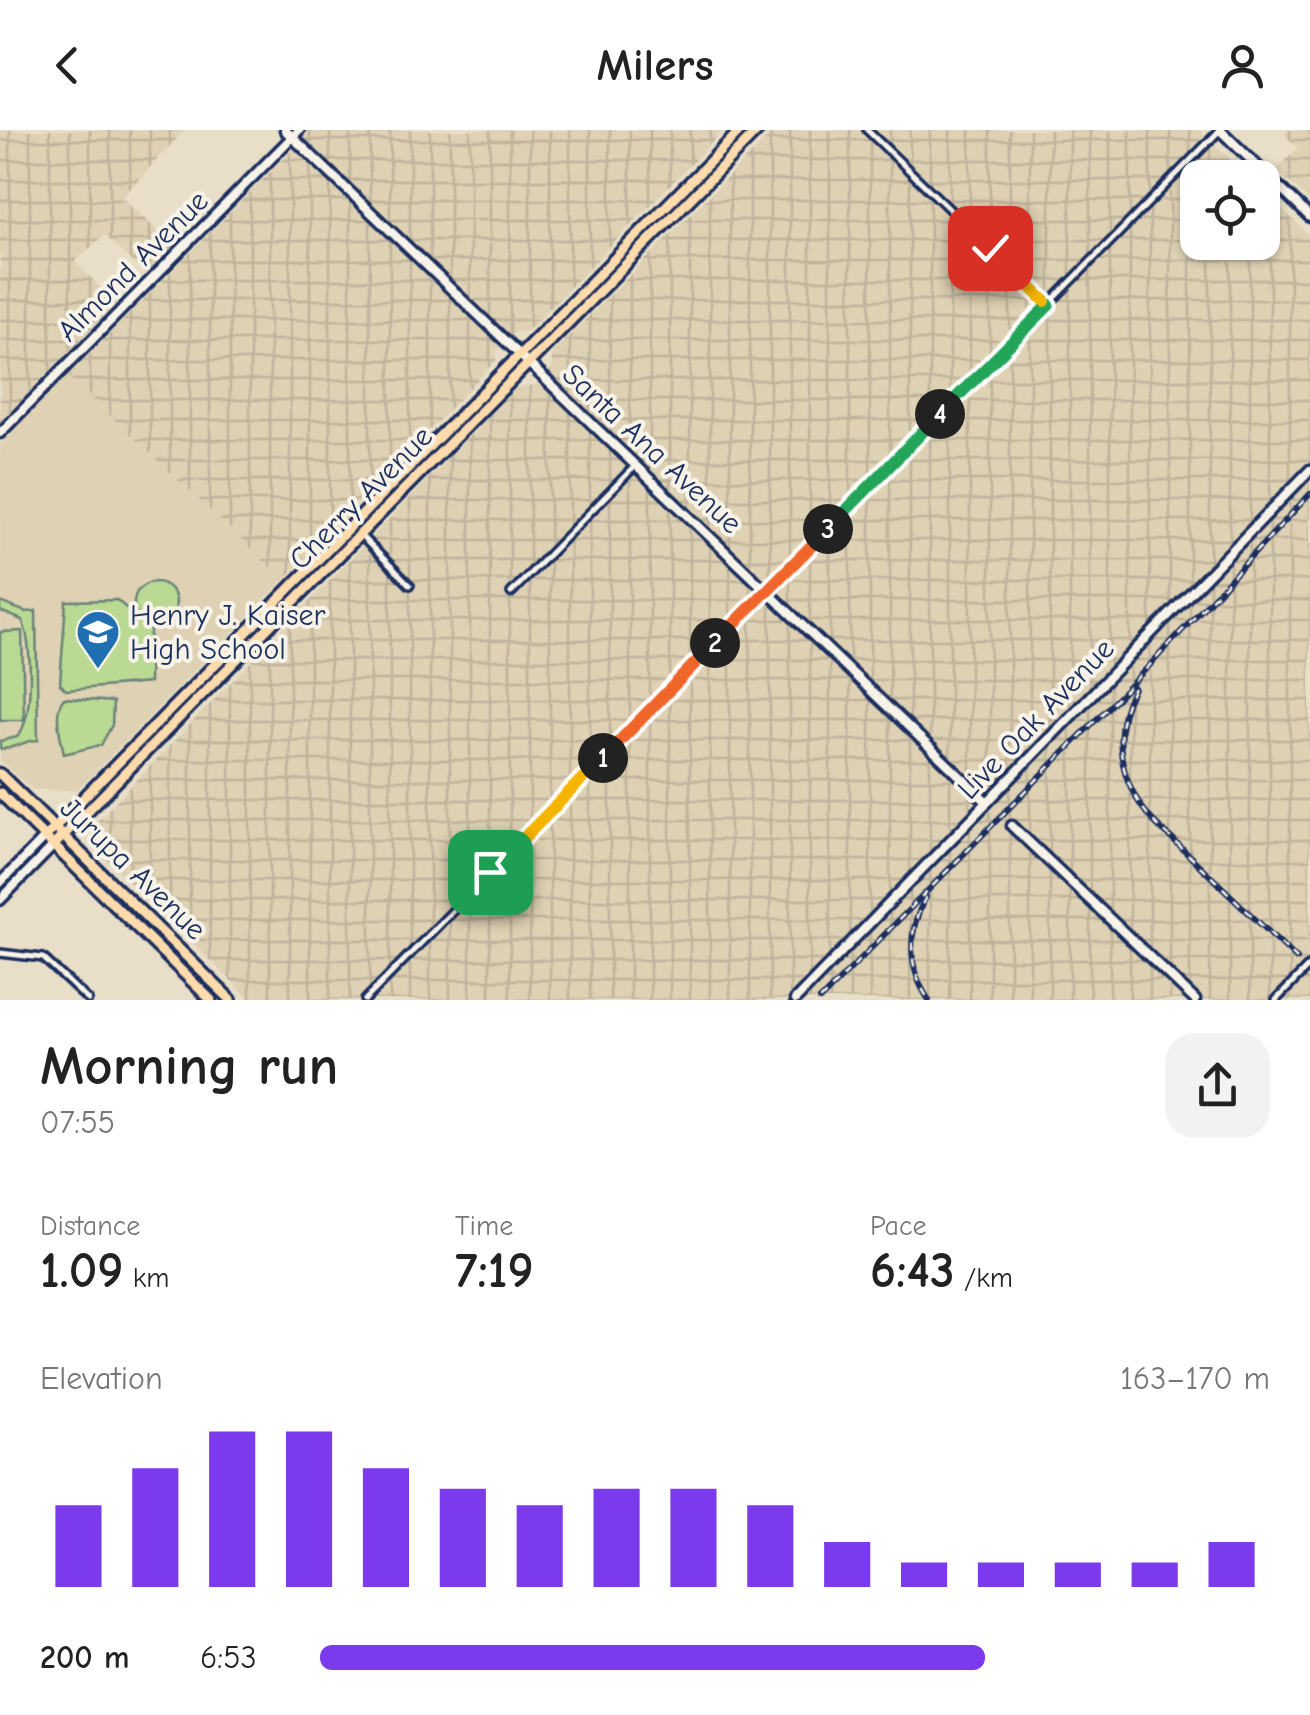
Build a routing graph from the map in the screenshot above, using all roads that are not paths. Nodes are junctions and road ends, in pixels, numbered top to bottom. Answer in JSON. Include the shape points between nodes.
{"nodes":[{"id":1,"x":741,"y":130,"type":"edge"},
{"id":2,"x":758,"y":130,"type":"edge"},
{"id":3,"x":867,"y":130,"type":"edge"},
{"id":4,"x":1220,"y":130,"type":"edge"},
{"id":5,"x":292,"y":132,"type":"edge"},
{"id":6,"x":1310,"y":217,"type":"edge"},
{"id":7,"x":1049,"y":305,"type":"junction"},
{"id":8,"x":519,"y":355,"type":"junction"},
{"id":9,"x":528,"y":363,"type":"junction"},
{"id":10,"x":0,"y":434,"type":"edge"},
{"id":11,"x":637,"y":464,"type":"junction"},
{"id":12,"x":1310,"y":470,"type":"edge"},
{"id":13,"x":355,"y":531,"type":"junction"},
{"id":14,"x":410,"y":584,"type":"dead end"},
{"id":15,"x":768,"y":590,"type":"junction"},
{"id":16,"x":511,"y":592,"type":"dead end"},
{"id":17,"x":656,"y":703,"type":"junction"},
{"id":18,"x":663,"y":710,"type":"dead end"},
{"id":19,"x":0,"y":774,"type":"edge"},
{"id":20,"x":0,"y":793,"type":"edge"},
{"id":21,"x":987,"y":802,"type":"junction"},
{"id":22,"x":1012,"y":826,"type":"dead end"},
{"id":23,"x":54,"y":828,"type":"junction"},
{"id":24,"x":63,"y":836,"type":"junction"},
{"id":25,"x":45,"y":837,"type":"junction"},
{"id":26,"x":54,"y":845,"type":"junction"},
{"id":27,"x":0,"y":884,"type":"edge"},
{"id":28,"x":0,"y":900,"type":"edge"},
{"id":29,"x":0,"y":953,"type":"edge"},
{"id":30,"x":1310,"y":965,"type":"edge"},
{"id":31,"x":88,"y":1000,"type":"edge"},
{"id":32,"x":211,"y":1000,"type":"edge"},
{"id":33,"x":231,"y":1000,"type":"edge"},
{"id":34,"x":365,"y":1000,"type":"edge"},
{"id":35,"x":795,"y":1000,"type":"edge"},
{"id":36,"x":1195,"y":1000,"type":"edge"},
{"id":37,"x":1276,"y":1000,"type":"edge"}],
"edges":[{"from":1,"to":8,"type":"main road","name":"Cherry Avenue"},
{"from":2,"to":9,"type":"main road","name":"Cherry Avenue"},
{"from":3,"to":7,"type":"street"},
{"from":4,"to":6,"type":"street"},
{"from":4,"to":7,"type":"street"},
{"from":5,"to":8,"type":"street","name":"Santa Ana Avenue"},
{"from":5,"to":10,"type":"street","name":"Almond Avenue"},
{"from":7,"to":15,"type":"street"},
{"from":8,"to":9,"type":"street","name":"Santa Ana Avenue"},
{"from":8,"to":13,"type":"main road","name":"Cherry Avenue"},
{"from":9,"to":11,"type":"street","name":"Santa Ana Avenue"},
{"from":9,"to":13,"type":"main road","name":"Cherry Avenue"},
{"from":11,"to":15,"type":"street","name":"Santa Ana Avenue"},
{"from":11,"to":16,"type":"street"},
{"from":12,"to":21,"type":"street","name":"Live Oak Avenue"},
{"from":13,"to":14,"type":"street"},
{"from":13,"to":23,"type":"main road","name":"Cherry Avenue"},
{"from":13,"to":24,"type":"main road","name":"Cherry Avenue"},
{"from":15,"to":17,"type":"street"},
{"from":15,"to":21,"type":"street","name":"Santa Ana Avenue"},
{"from":17,"to":18,"type":"street"},
{"from":17,"to":34,"type":"street"},
{"from":19,"to":23,"type":"main road","name":"Jurupa Avenue"},
{"from":20,"to":25,"type":"main road","name":"Jurupa Avenue"},
{"from":21,"to":35,"type":"street","name":"Live Oak Avenue"},
{"from":22,"to":36,"type":"street"},
{"from":23,"to":24,"type":"main road","name":"Jurupa Avenue"},
{"from":23,"to":25,"type":"main road","name":"Cherry Avenue"},
{"from":24,"to":26,"type":"main road","name":"Cherry Avenue"},
{"from":24,"to":33,"type":"main road","name":"Jurupa Avenue"},
{"from":25,"to":26,"type":"main road","name":"Jurupa Avenue"},
{"from":25,"to":27,"type":"street","name":"Cherry Avenue"},
{"from":26,"to":28,"type":"street","name":"Cherry Avenue"},
{"from":26,"to":32,"type":"main road","name":"Jurupa Avenue"},
{"from":29,"to":31,"type":"street","via":[[39,956]]},
{"from":30,"to":37,"type":"street"}]}
